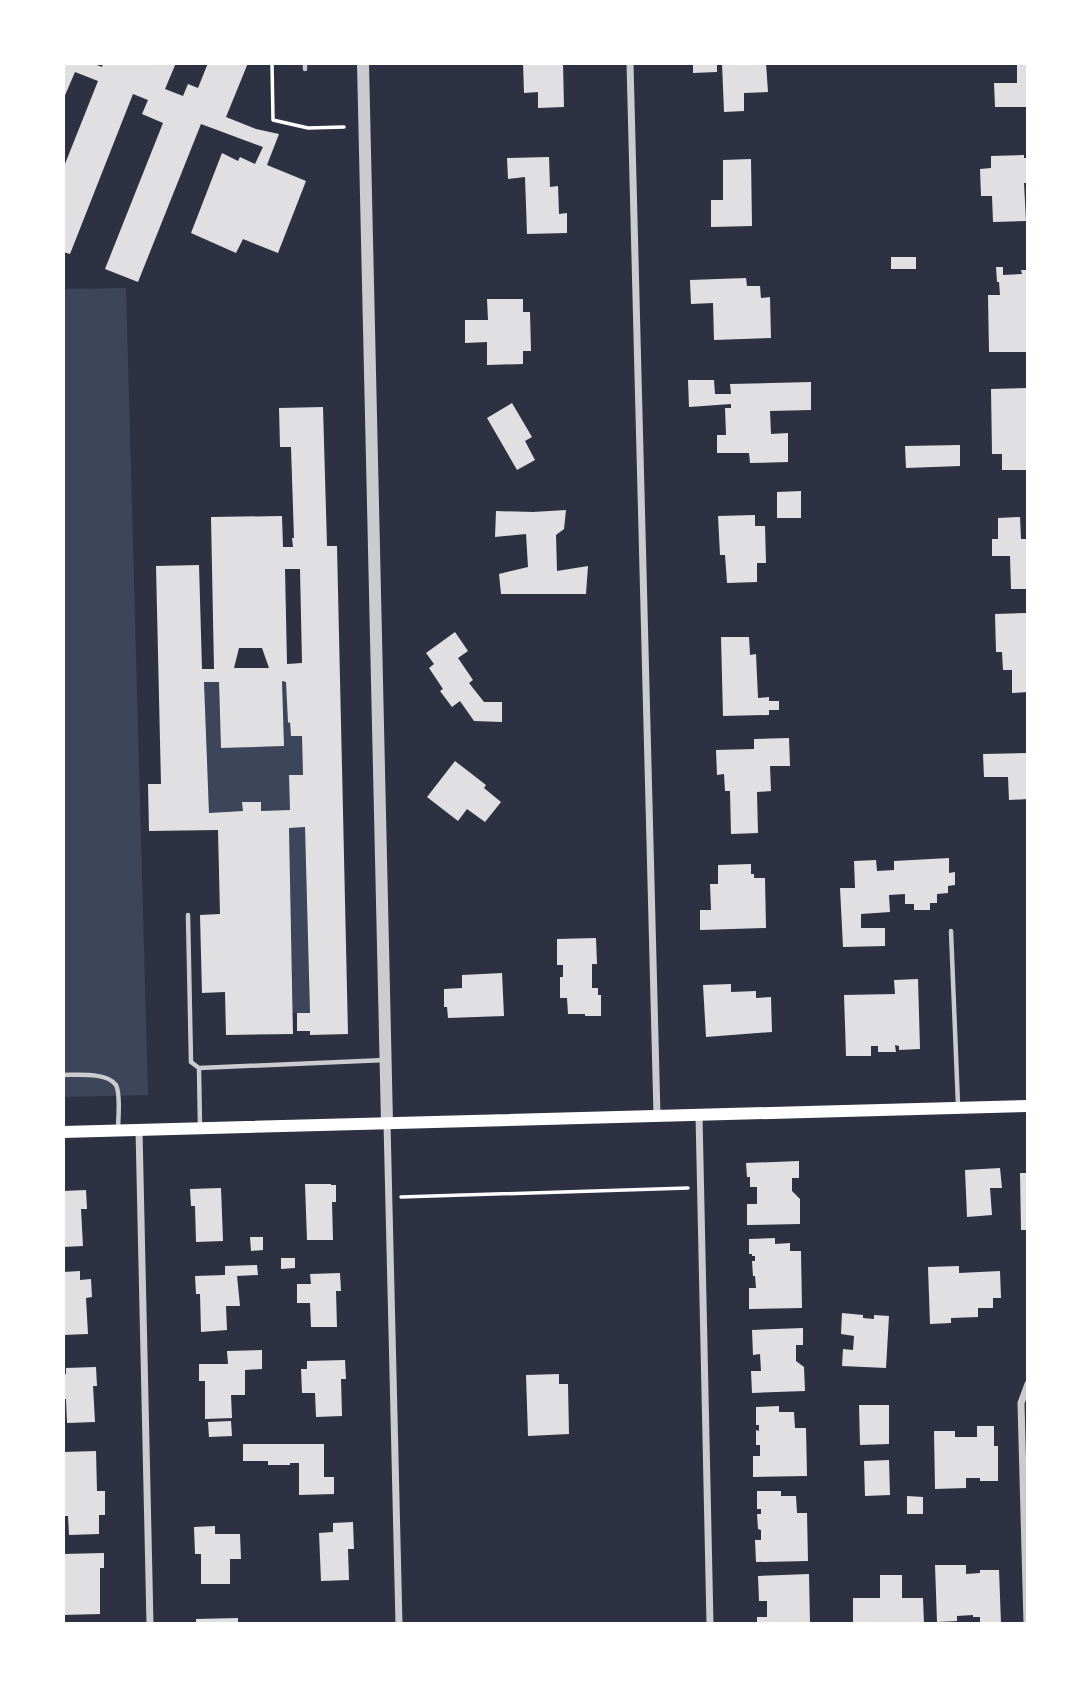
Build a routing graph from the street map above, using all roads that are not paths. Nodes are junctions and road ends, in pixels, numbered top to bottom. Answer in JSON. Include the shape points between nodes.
{"nodes":[{"id":1,"x":363,"y":63,"type":"edge"},
{"id":2,"x":630,"y":63,"type":"edge"},
{"id":3,"x":188,"y":915,"type":"dead end"},
{"id":4,"x":951,"y":931,"type":"dead end"},
{"id":5,"x":386,"y":1059,"type":"junction"},
{"id":6,"x":199,"y":1068,"type":"junction"},
{"id":7,"x":63,"y":1075,"type":"edge"},
{"id":8,"x":1028,"y":1106,"type":"edge"},
{"id":9,"x":958,"y":1108,"type":"junction"},
{"id":10,"x":699,"y":1115,"type":"junction"},
{"id":11,"x":657,"y":1116,"type":"junction"},
{"id":12,"x":387,"y":1123,"type":"junction"},
{"id":13,"x":200,"y":1128,"type":"junction"},
{"id":14,"x":139,"y":1130,"type":"junction"},
{"id":15,"x":118,"y":1131,"type":"junction"},
{"id":16,"x":63,"y":1132,"type":"edge"},
{"id":17,"x":1028,"y":1384,"type":"edge"},
{"id":18,"x":150,"y":1624,"type":"edge"},
{"id":19,"x":399,"y":1624,"type":"edge"},
{"id":20,"x":710,"y":1624,"type":"edge"},
{"id":21,"x":1027,"y":1624,"type":"edge"}],
"edges":[{"from":1,"to":5,"type":"street"},
{"from":2,"to":11,"type":"street"},
{"from":3,"to":6,"type":"lane","via":[[191,1062]]},
{"from":4,"to":9,"type":"lane"},
{"from":5,"to":6,"type":"lane"},
{"from":5,"to":12,"type":"street"},
{"from":6,"to":13,"type":"lane"},
{"from":7,"to":15,"type":"lane","via":[[89,1075],[116,1086]]},
{"from":8,"to":9,"type":"main road"},
{"from":9,"to":10,"type":"main road"},
{"from":10,"to":11,"type":"main road"},
{"from":10,"to":20,"type":"street"},
{"from":11,"to":12,"type":"main road"},
{"from":12,"to":13,"type":"main road"},
{"from":12,"to":19,"type":"street"},
{"from":13,"to":14,"type":"main road"},
{"from":14,"to":15,"type":"main road"},
{"from":14,"to":18,"type":"street"},
{"from":15,"to":16,"type":"main road"},
{"from":17,"to":21,"type":"street","via":[[1021,1404]]}]}
